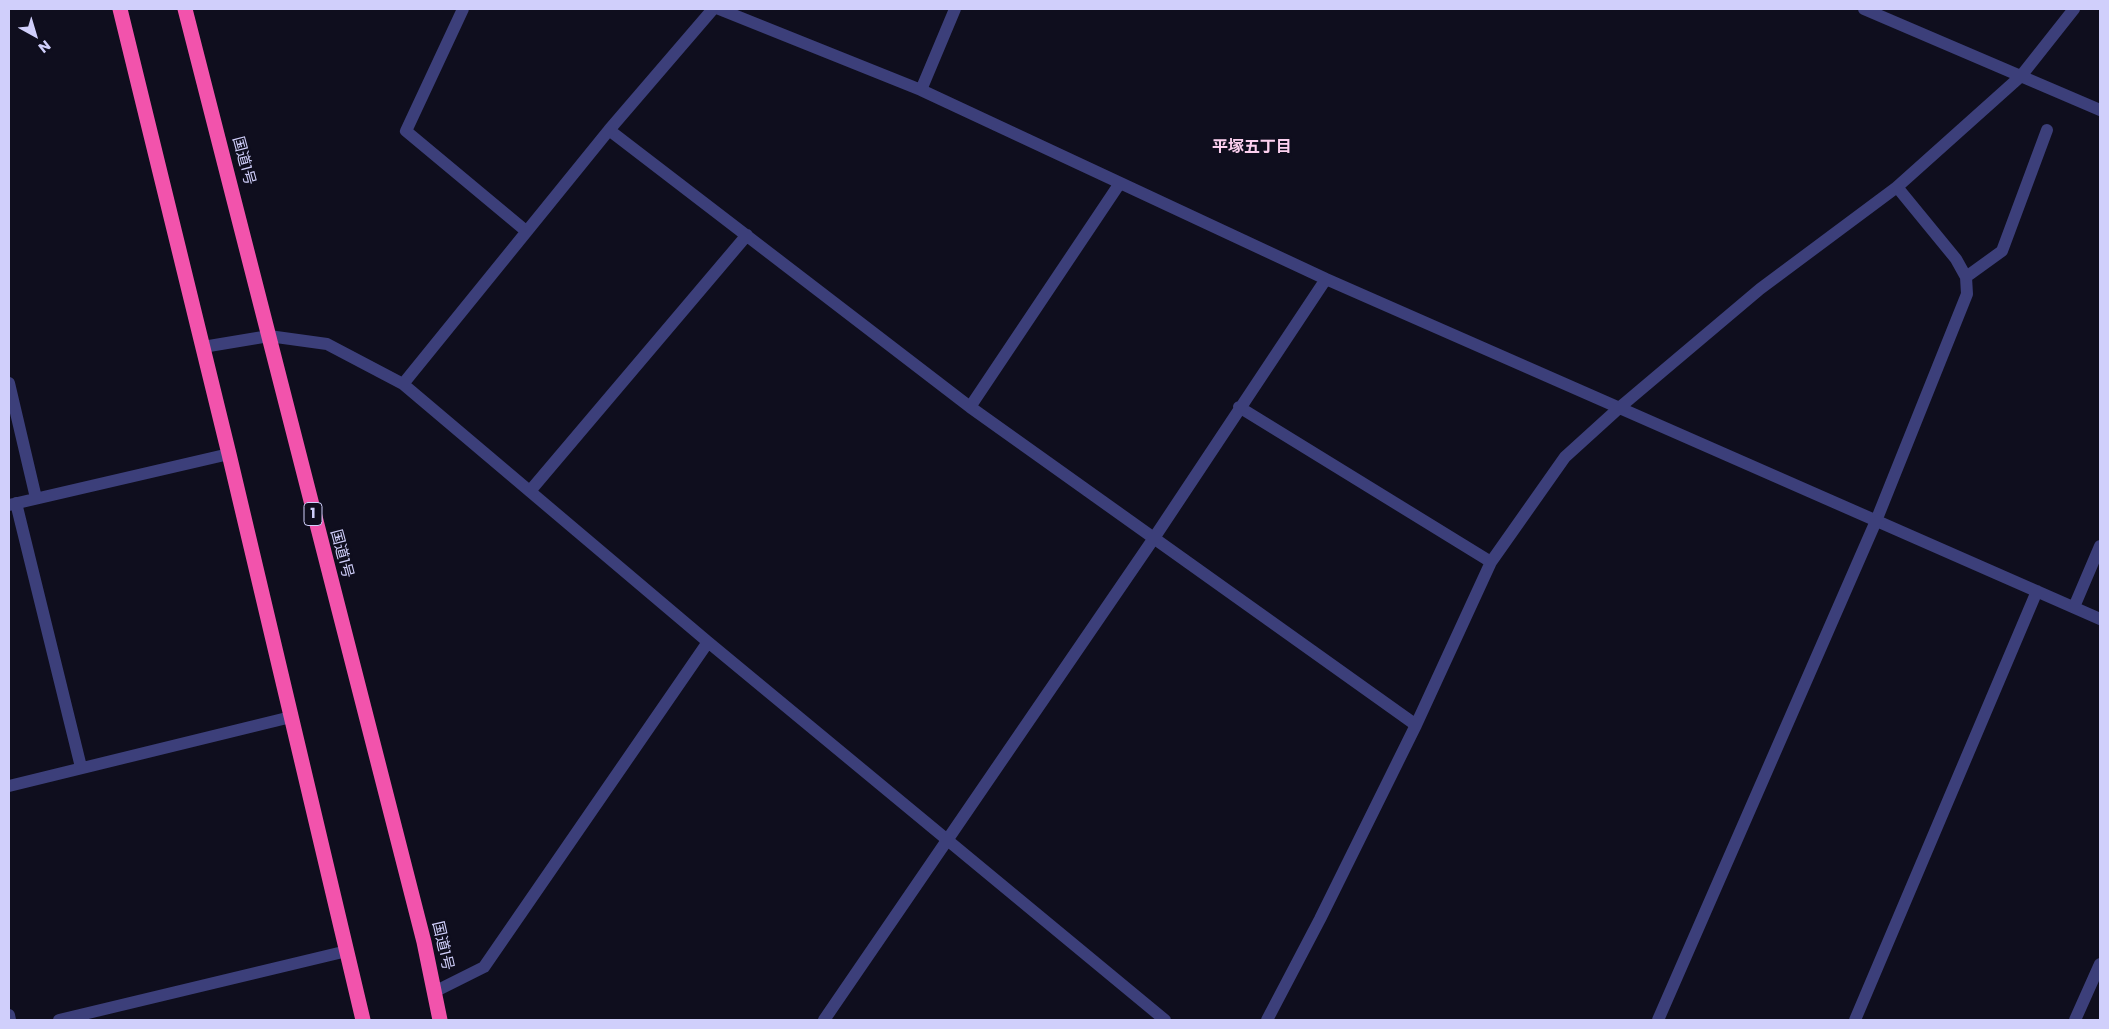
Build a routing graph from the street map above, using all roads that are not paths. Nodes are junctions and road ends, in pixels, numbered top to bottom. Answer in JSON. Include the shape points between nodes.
{"nodes":[{"id":1,"x":120,"y":9,"type":"edge"},
{"id":2,"x":185,"y":9,"type":"edge"},
{"id":3,"x":463,"y":9,"type":"edge"},
{"id":4,"x":712,"y":9,"type":"edge"},
{"id":5,"x":719,"y":9,"type":"edge"},
{"id":6,"x":955,"y":9,"type":"edge"},
{"id":7,"x":1864,"y":9,"type":"edge"},
{"id":8,"x":2074,"y":9,"type":"edge"},
{"id":9,"x":2021,"y":76,"type":"junction"},
{"id":10,"x":921,"y":90,"type":"junction"},
{"id":11,"x":2100,"y":110,"type":"edge"},
{"id":12,"x":609,"y":130,"type":"junction"},
{"id":13,"x":2047,"y":130,"type":"dead end"},
{"id":14,"x":1120,"y":183,"type":"junction"},
{"id":15,"x":1897,"y":187,"type":"junction"},
{"id":16,"x":526,"y":231,"type":"junction"},
{"id":17,"x":747,"y":235,"type":"junction"},
{"id":18,"x":1966,"y":277,"type":"junction"},
{"id":19,"x":1326,"y":279,"type":"junction"},
{"id":20,"x":269,"y":336,"type":"junction"},
{"id":21,"x":203,"y":347,"type":"junction"},
{"id":22,"x":9,"y":383,"type":"edge"},
{"id":23,"x":403,"y":384,"type":"junction"},
{"id":24,"x":970,"y":407,"type":"junction"},
{"id":25,"x":1239,"y":407,"type":"junction"},
{"id":26,"x":1619,"y":408,"type":"junction"},
{"id":27,"x":229,"y":454,"type":"junction"},
{"id":28,"x":530,"y":492,"type":"junction"},
{"id":29,"x":36,"y":498,"type":"junction"},
{"id":30,"x":13,"y":504,"type":"edge"},
{"id":31,"x":1876,"y":520,"type":"junction"},
{"id":32,"x":1154,"y":538,"type":"junction"},
{"id":33,"x":2100,"y":546,"type":"edge"},
{"id":34,"x":1491,"y":562,"type":"junction"},
{"id":35,"x":2037,"y":591,"type":"junction"},
{"id":36,"x":2074,"y":607,"type":"junction"},
{"id":37,"x":2100,"y":619,"type":"edge"},
{"id":38,"x":708,"y":642,"type":"junction"},
{"id":39,"x":291,"y":717,"type":"junction"},
{"id":40,"x":1416,"y":725,"type":"junction"},
{"id":41,"x":82,"y":767,"type":"junction"},
{"id":42,"x":9,"y":786,"type":"edge"},
{"id":43,"x":947,"y":838,"type":"junction"},
{"id":44,"x":347,"y":951,"type":"junction"},
{"id":45,"x":2100,"y":964,"type":"edge"},
{"id":46,"x":434,"y":992,"type":"junction"},
{"id":47,"x":9,"y":1015,"type":"edge"},
{"id":48,"x":10,"y":1020,"type":"edge"},
{"id":49,"x":59,"y":1020,"type":"edge"},
{"id":50,"x":363,"y":1020,"type":"edge"},
{"id":51,"x":440,"y":1020,"type":"edge"},
{"id":52,"x":824,"y":1020,"type":"edge"},
{"id":53,"x":1165,"y":1020,"type":"edge"},
{"id":54,"x":1267,"y":1020,"type":"edge"},
{"id":55,"x":1658,"y":1020,"type":"edge"},
{"id":56,"x":1855,"y":1020,"type":"edge"},
{"id":57,"x":2075,"y":1020,"type":"edge"}],
"edges":[{"from":1,"to":21,"type":"highway"},
{"from":2,"to":20,"type":"highway","name":"国道1号","number":"1"},
{"from":3,"to":16,"type":"street","via":[[406,132]]},
{"from":4,"to":12,"type":"street"},
{"from":5,"to":10,"type":"street"},
{"from":6,"to":10,"type":"street"},
{"from":7,"to":9,"type":"street"},
{"from":8,"to":9,"type":"street"},
{"from":9,"to":11,"type":"street"},
{"from":9,"to":15,"type":"street"},
{"from":10,"to":14,"type":"street"},
{"from":12,"to":16,"type":"street"},
{"from":12,"to":17,"type":"street"},
{"from":13,"to":18,"type":"street","via":[[2002,251]]},
{"from":14,"to":19,"type":"street"},
{"from":14,"to":24,"type":"street"},
{"from":15,"to":18,"type":"street","via":[[1956,259]]},
{"from":15,"to":26,"type":"street","via":[[1760,289]]},
{"from":16,"to":23,"type":"street"},
{"from":17,"to":24,"type":"street"},
{"from":17,"to":28,"type":"street"},
{"from":18,"to":31,"type":"street","via":[[1967,294]]},
{"from":19,"to":25,"type":"street"},
{"from":19,"to":26,"type":"street"},
{"from":20,"to":21,"type":"street"},
{"from":20,"to":23,"type":"street","via":[[327,344]]},
{"from":20,"to":46,"type":"highway","name":"国道1号","number":"1"},
{"from":21,"to":27,"type":"highway"},
{"from":22,"to":29,"type":"street"},
{"from":23,"to":28,"type":"street"},
{"from":24,"to":32,"type":"street"},
{"from":25,"to":32,"type":"street"},
{"from":25,"to":34,"type":"street"},
{"from":26,"to":31,"type":"street"},
{"from":26,"to":34,"type":"street","via":[[1565,457]]},
{"from":27,"to":29,"type":"street"},
{"from":27,"to":39,"type":"highway"},
{"from":28,"to":38,"type":"street"},
{"from":29,"to":30,"type":"street"},
{"from":30,"to":41,"type":"street"},
{"from":31,"to":35,"type":"street"},
{"from":31,"to":55,"type":"street"},
{"from":32,"to":40,"type":"street"},
{"from":32,"to":43,"type":"street"},
{"from":33,"to":36,"type":"street"},
{"from":34,"to":40,"type":"street"},
{"from":35,"to":36,"type":"street"},
{"from":35,"to":56,"type":"street"},
{"from":36,"to":37,"type":"street"},
{"from":38,"to":43,"type":"street"},
{"from":38,"to":46,"type":"street","via":[[484,967]]},
{"from":39,"to":41,"type":"street"},
{"from":39,"to":44,"type":"highway"},
{"from":40,"to":54,"type":"street"},
{"from":41,"to":42,"type":"street"},
{"from":43,"to":52,"type":"street"},
{"from":43,"to":53,"type":"street"},
{"from":44,"to":49,"type":"street"},
{"from":44,"to":50,"type":"highway"},
{"from":45,"to":57,"type":"street"},
{"from":46,"to":51,"type":"highway","name":"国道1号","number":"1"},
{"from":47,"to":48,"type":"street"}]}
